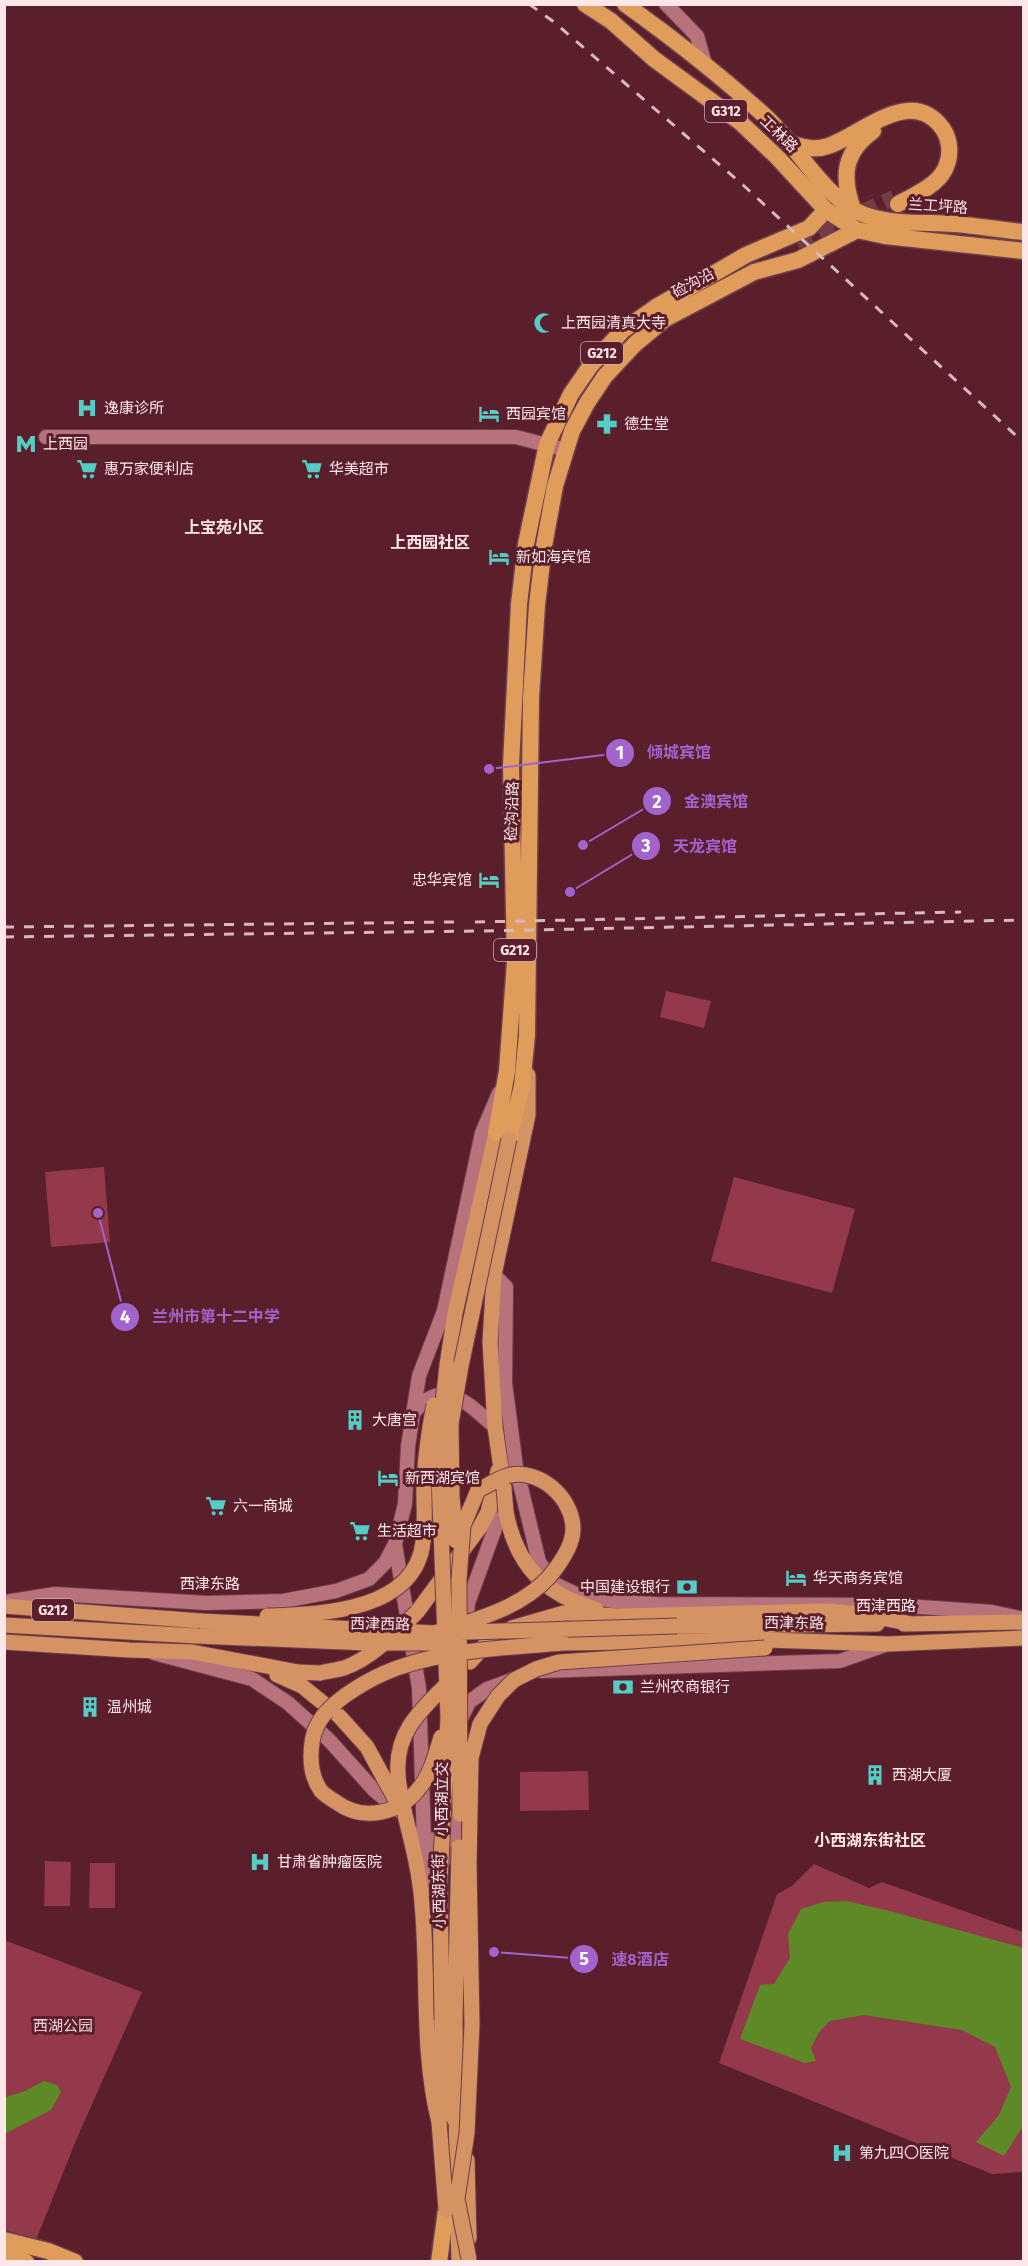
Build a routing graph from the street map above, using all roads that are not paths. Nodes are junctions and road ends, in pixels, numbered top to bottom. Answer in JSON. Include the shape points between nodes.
{"nodes":[{"id":1,"x":585,"y":4,"type":"edge"},
{"id":2,"x":626,"y":4,"type":"edge"},
{"id":3,"x":666,"y":4,"type":"edge"},
{"id":4,"x":705,"y":64,"type":"junction"},
{"id":5,"x":792,"y":144,"type":"junction"},
{"id":6,"x":853,"y":209,"type":"junction"},
{"id":7,"x":826,"y":210,"type":"junction"},
{"id":8,"x":809,"y":228,"type":"junction"},
{"id":9,"x":857,"y":230,"type":"junction"},
{"id":10,"x":1023,"y":232,"type":"edge"},
{"id":11,"x":823,"y":247,"type":"junction"},
{"id":12,"x":1023,"y":251,"type":"edge"},
{"id":13,"x":754,"y":272,"type":"junction"},
{"id":14,"x":686,"y":290,"type":"junction"},
{"id":15,"x":46,"y":437,"type":"dead end"},
{"id":16,"x":547,"y":444,"type":"junction"},
{"id":17,"x":566,"y":450,"type":"junction"},
{"id":18,"x":526,"y":1048,"type":"junction"},
{"id":19,"x":507,"y":1071,"type":"junction"},
{"id":20,"x":503,"y":1136,"type":"junction"},
{"id":21,"x":494,"y":1275,"type":"junction"},
{"id":22,"x":447,"y":1365,"type":"junction"},
{"id":23,"x":413,"y":1413,"type":"junction"},
{"id":24,"x":495,"y":1427,"type":"junction"},
{"id":25,"x":501,"y":1457,"type":"junction"},
{"id":26,"x":516,"y":1467,"type":"junction"},
{"id":27,"x":395,"y":1544,"type":"junction"},
{"id":28,"x":459,"y":1580,"type":"junction"},
{"id":29,"x":4,"y":1604,"type":"edge"},
{"id":30,"x":657,"y":1604,"type":"junction"},
{"id":31,"x":102,"y":1613,"type":"junction"},
{"id":32,"x":619,"y":1616,"type":"junction"},
{"id":33,"x":1023,"y":1621,"type":"edge"},
{"id":34,"x":912,"y":1624,"type":"junction"},
{"id":35,"x":4,"y":1625,"type":"edge"},
{"id":36,"x":199,"y":1629,"type":"junction"},
{"id":37,"x":435,"y":1633,"type":"junction"},
{"id":38,"x":1023,"y":1638,"type":"edge"},
{"id":39,"x":4,"y":1642,"type":"edge"},
{"id":40,"x":563,"y":1642,"type":"junction"},
{"id":41,"x":765,"y":1644,"type":"junction"},
{"id":42,"x":890,"y":1644,"type":"junction"},
{"id":43,"x":150,"y":1651,"type":"junction"},
{"id":44,"x":250,"y":1663,"type":"junction"},
{"id":45,"x":447,"y":1717,"type":"junction"},
{"id":46,"x":454,"y":1734,"type":"junction"},
{"id":47,"x":454,"y":1782,"type":"junction"},
{"id":48,"x":387,"y":1801,"type":"junction"},
{"id":49,"x":421,"y":1804,"type":"junction"},
{"id":50,"x":406,"y":1819,"type":"junction"},
{"id":51,"x":454,"y":1838,"type":"junction"},
{"id":52,"x":424,"y":1840,"type":"junction"},
{"id":53,"x":467,"y":2133,"type":"junction"},
{"id":54,"x":452,"y":2205,"type":"junction"},
{"id":55,"x":4,"y":2240,"type":"edge"},
{"id":56,"x":48,"y":2251,"type":"junction"},
{"id":57,"x":4,"y":2255,"type":"edge"},
{"id":58,"x":465,"y":2261,"type":"edge"},
{"id":59,"x":26,"y":2262,"type":"edge"},
{"id":60,"x":75,"y":2262,"type":"edge"},
{"id":61,"x":87,"y":2262,"type":"edge"},
{"id":62,"x":439,"y":2262,"type":"edge"},
{"id":63,"x":448,"y":2262,"type":"edge"}],
"edges":[{"from":1,"to":7,"type":"highway","name":"工林路","number":"G312","via":[[740,122]]},
{"from":2,"to":4,"type":"highway","name":"工林路","number":"G312"},
{"from":3,"to":4,"type":"street","via":[[697,36]]},
{"from":4,"to":5,"type":"highway","name":"工林路","number":"G312"},
{"from":5,"to":6,"type":"highway","name":"工林路","number":"G312","via":[[837,199]]},
{"from":5,"to":6,"type":"highway","via":[[812,149],[828,146],[875,121],[909,111],[926,114],[937,122],[949,145],[944,172],[926,188],[896,201],[938,168],[942,156],[933,131],[926,123],[913,119],[895,121],[879,126],[859,141],[845,173]]},
{"from":6,"to":10,"type":"highway","name":"兰工坪路","via":[[894,221]]},
{"from":7,"to":8,"type":"highway","name":"硷沟沿","number":"G212"},
{"from":7,"to":9,"type":"highway","name":"工林路","number":"G312"},
{"from":8,"to":11,"type":"highway","via":[[820,232]]},
{"from":8,"to":14,"type":"highway","name":"硷沟沿","number":"G212","via":[[746,255]]},
{"from":9,"to":11,"type":"highway","name":"硷沟沿","number":"G212"},
{"from":9,"to":12,"type":"highway"},
{"from":11,"to":13,"type":"highway","name":"硷沟沿","number":"G212","via":[[798,260]]},
{"from":13,"to":14,"type":"highway","via":[[799,245]]},
{"from":13,"to":17,"type":"highway","name":"硷沟沿","number":"G212","via":[[665,319],[635,344],[587,403]]},
{"from":14,"to":16,"type":"highway","name":"硷沟沿","number":"G212","via":[[622,331],[591,365],[571,394]]},
{"from":15,"to":16,"type":"street","via":[[516,437]]},
{"from":16,"to":17,"type":"street"},
{"from":16,"to":19,"type":"highway","name":"硷沟沿路","number":"G212","via":[[526,544],[515,663],[511,765],[515,962]]},
{"from":17,"to":18,"type":"highway","name":"硷沟沿路","number":"G212","via":[[544,546],[534,640]]},
{"from":18,"to":20,"type":"highway","name":"硷沟沿路","number":"G212","via":[[522,1086]]},
{"from":18,"to":21,"type":"main road","via":[[528,1115]]},
{"from":19,"to":20,"type":"highway","name":"硷沟沿路","number":"G212"},
{"from":19,"to":23,"type":"street","via":[[482,1133],[444,1311],[420,1376]]},
{"from":20,"to":22,"type":"main road","number":"G212","via":[[455,1313]]},
{"from":20,"to":28,"type":"main road","bridge":true,"via":[[451,1424]]},
{"from":21,"to":24,"type":"main road","via":[[490,1342]]},
{"from":21,"to":26,"type":"street","via":[[506,1287],[505,1383]]},
{"from":22,"to":31,"type":"main road","bridge":true,"via":[[428,1430],[423,1543],[410,1574],[394,1591],[357,1605],[297,1615]]},
{"from":22,"to":45,"type":"main road","bridge":true,"via":[[438,1449]]},
{"from":23,"to":24,"type":"street","via":[[422,1402],[451,1395],[463,1400]]},
{"from":23,"to":27,"type":"street","via":[[405,1504]]},
{"from":24,"to":25,"type":"main road"},
{"from":25,"to":32,"type":"main road","bridge":true,"via":[[506,1512],[521,1558],[535,1576],[558,1594]]},
{"from":25,"to":44,"type":"main road","bridge":true,"via":[[489,1512],[480,1527],[417,1612],[392,1636],[345,1668],[321,1673]]},
{"from":26,"to":30,"type":"street","via":[[539,1562],[555,1584],[574,1593],[612,1601]]},
{"from":26,"to":46,"type":"street","via":[[468,1603]]},
{"from":27,"to":29,"type":"street","name":"西津东路","via":[[385,1563],[369,1579],[336,1592],[283,1601],[207,1604],[55,1594]]},
{"from":27,"to":49,"type":"street","via":[[419,1688]]},
{"from":28,"to":37,"type":"main road","bridge":true,"via":[[463,1526],[478,1490],[508,1475],[536,1477],[562,1497],[569,1510],[572,1538],[549,1577],[518,1602]]},
{"from":28,"to":54,"type":"main road","name":"小西湖立交","bridge":true,"via":[[460,1808]]},
{"from":29,"to":31,"type":"main road","name":"西津东路","number":"G212"},
{"from":30,"to":32,"type":"street"},
{"from":30,"to":33,"type":"street","via":[[892,1605],[992,1612]]},
{"from":31,"to":36,"type":"main road","name":"西津东路"},
{"from":32,"to":34,"type":"main road","via":[[828,1611]]},
{"from":32,"to":50,"type":"main road","bridge":true,"via":[[564,1613],[513,1628],[485,1646],[425,1706],[405,1733],[398,1753],[398,1774]]},
{"from":33,"to":34,"type":"main road","name":"西津西路"},
{"from":34,"to":37,"type":"main road","name":"西津西路","bridge":true},
{"from":35,"to":36,"type":"main road"},
{"from":36,"to":37,"type":"main road","name":"西津西路","bridge":true},
{"from":36,"to":40,"type":"main road","name":"西津西路","bridge":true,"via":[[367,1643]]},
{"from":38,"to":42,"type":"main road"},
{"from":39,"to":43,"type":"main road"},
{"from":40,"to":41,"type":"main road","name":"西津东路"},
{"from":40,"to":45,"type":"main road","bridge":true,"via":[[456,1653],[394,1669],[332,1706],[317,1725],[311,1745],[311,1771],[322,1792],[343,1808],[366,1814],[391,1810],[422,1786]]},
{"from":41,"to":42,"type":"main road"},
{"from":41,"to":53,"type":"main road","bridge":true,"via":[[559,1662],[514,1680],[480,1724],[471,1758],[472,2025]]},
{"from":42,"to":46,"type":"street","name":"小西湖东街","via":[[840,1661],[543,1671],[487,1689],[469,1702]]},
{"from":43,"to":44,"type":"main road","via":[[192,1652]]},
{"from":43,"to":48,"type":"street","name":"小西湖东街","via":[[252,1679],[288,1703],[329,1740]]},
{"from":44,"to":50,"type":"main road","bridge":true,"via":[[302,1686],[340,1716],[367,1747]]},
{"from":45,"to":54,"type":"main road","bridge":true,"via":[[440,1882]]},
{"from":46,"to":47,"type":"street","name":"小西湖东街"},
{"from":47,"to":49,"type":"street","via":[[430,1803]]},
{"from":47,"to":51,"type":"street","name":"小西湖东街"},
{"from":48,"to":49,"type":"street","via":[[409,1806]]},
{"from":48,"to":52,"type":"street","name":"小西湖东街","via":[[410,1820]]},
{"from":49,"to":52,"type":"street"},
{"from":50,"to":54,"type":"main road","bridge":true,"via":[[422,1905],[433,2098]]},
{"from":51,"to":52,"type":"street"},
{"from":51,"to":58,"type":"street","name":"小西湖东街"},
{"from":52,"to":62,"type":"street","name":"小西湖东街","via":[[433,1879],[443,2171]]},
{"from":53,"to":54,"type":"main road","bridge":true},
{"from":53,"to":58,"type":"main road","bridge":true},
{"from":54,"to":58,"type":"main road","bridge":true},
{"from":54,"to":62,"type":"highway"},
{"from":54,"to":63,"type":"main road"},
{"from":55,"to":56,"type":"highway"},
{"from":56,"to":60,"type":"highway"},
{"from":56,"to":61,"type":"street"},
{"from":57,"to":59,"type":"highway"}]}
